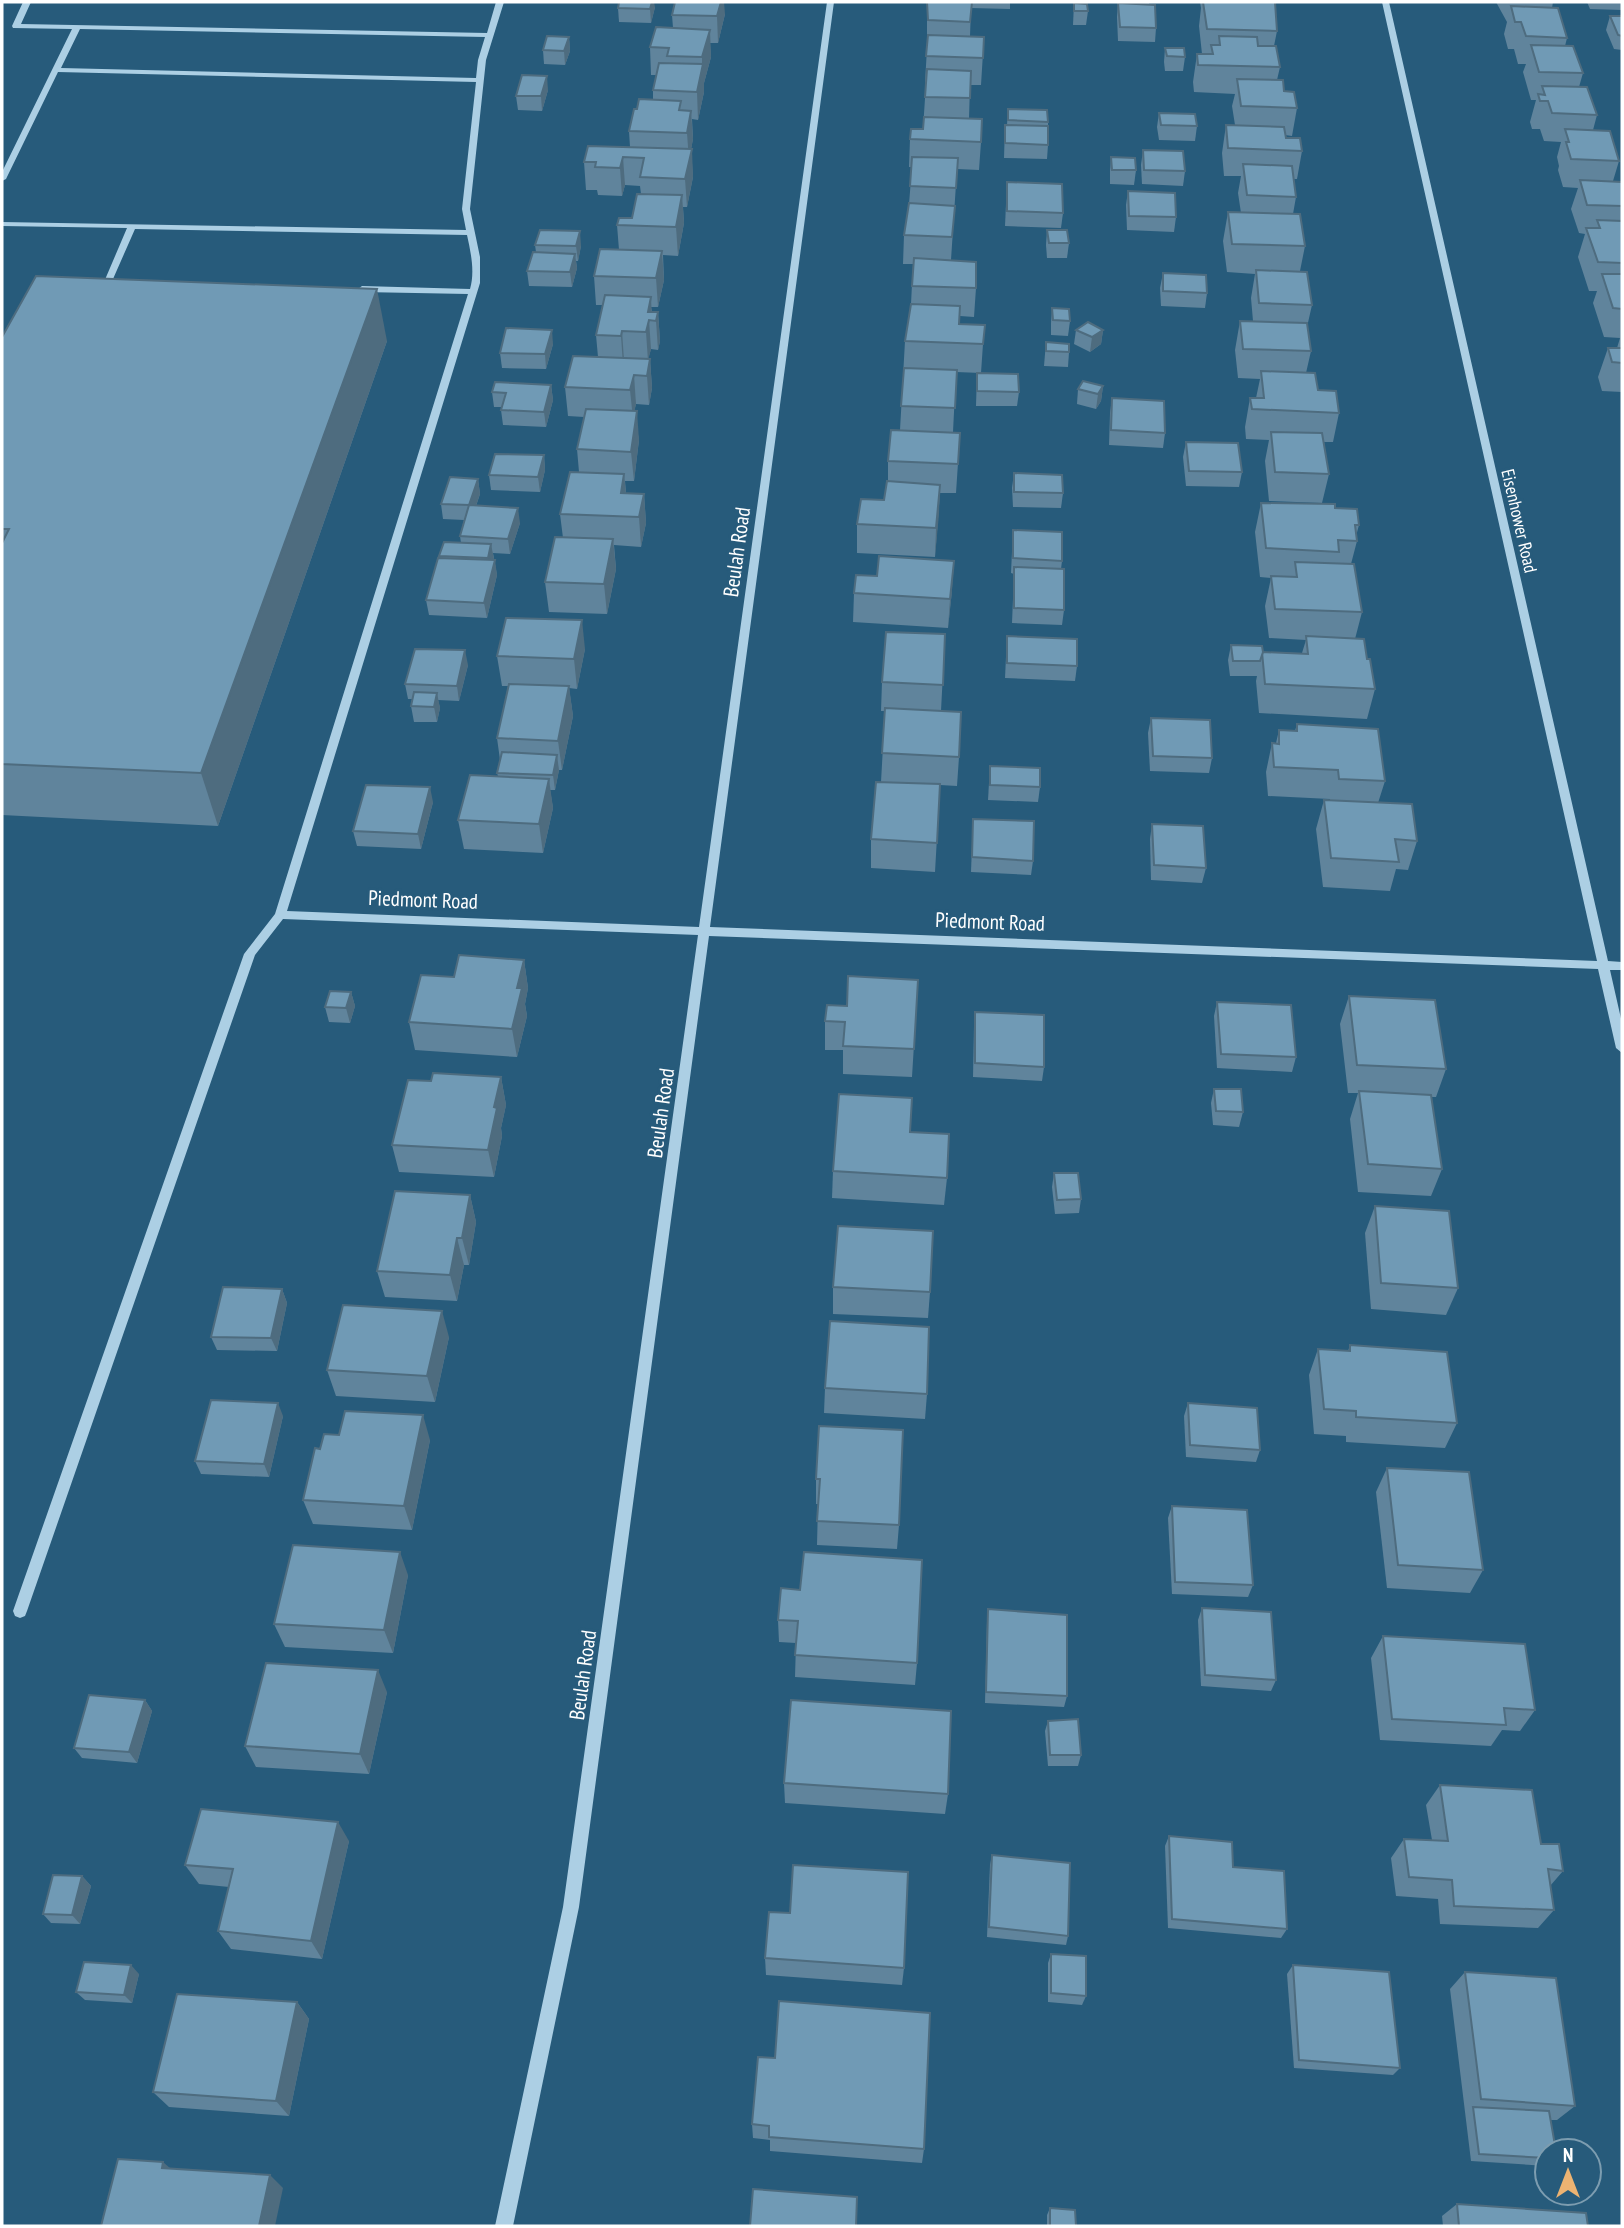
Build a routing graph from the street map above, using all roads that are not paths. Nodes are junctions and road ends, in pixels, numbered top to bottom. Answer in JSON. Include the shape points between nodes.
{"nodes":[{"id":1,"x":27,"y":2,"type":"edge"},
{"id":2,"x":500,"y":2,"type":"edge"},
{"id":3,"x":831,"y":2,"type":"edge"},
{"id":4,"x":1386,"y":2,"type":"edge"},
{"id":5,"x":77,"y":27,"type":"junction"},
{"id":6,"x":489,"y":35,"type":"junction"},
{"id":7,"x":57,"y":70,"type":"junction"},
{"id":8,"x":480,"y":80,"type":"junction"},
{"id":9,"x":2,"y":179,"type":"edge"},
{"id":10,"x":2,"y":224,"type":"edge"},
{"id":11,"x":132,"y":226,"type":"junction"},
{"id":12,"x":471,"y":233,"type":"junction"},
{"id":13,"x":135,"y":283,"type":"edge"},
{"id":14,"x":351,"y":289,"type":"edge"},
{"id":15,"x":473,"y":292,"type":"junction"},
{"id":16,"x":280,"y":915,"type":"junction"},
{"id":17,"x":706,"y":931,"type":"junction"},
{"id":18,"x":1604,"y":965,"type":"junction"},
{"id":19,"x":1622,"y":966,"type":"edge"},
{"id":20,"x":1622,"y":1048,"type":"edge"},
{"id":21,"x":20,"y":1611,"type":"dead end"},
{"id":22,"x":504,"y":2226,"type":"edge"}],
"edges":[{"from":1,"to":5,"type":"street","via":[[16,26]]},
{"from":2,"to":6,"type":"street"},
{"from":3,"to":17,"type":"street","name":"Beulah Road"},
{"from":4,"to":18,"type":"street","name":"Eisenhower Road"},
{"from":5,"to":6,"type":"street"},
{"from":5,"to":7,"type":"street"},
{"from":6,"to":8,"type":"street"},
{"from":7,"to":8,"type":"street"},
{"from":7,"to":9,"type":"street"},
{"from":8,"to":12,"type":"street","via":[[466,209]]},
{"from":10,"to":11,"type":"street"},
{"from":11,"to":12,"type":"street"},
{"from":11,"to":13,"type":"street","via":[[108,282]]},
{"from":12,"to":15,"type":"street","via":[[476,257]]},
{"from":14,"to":15,"type":"lane"},
{"from":15,"to":16,"type":"street"},
{"from":16,"to":17,"type":"street","name":"Piedmont Road"},
{"from":16,"to":21,"type":"street","via":[[250,954]]},
{"from":17,"to":18,"type":"street","name":"Piedmont Road"},
{"from":17,"to":22,"type":"street","name":"Beulah Road","via":[[571,1907]]},
{"from":18,"to":19,"type":"street","name":"Piedmont Road"},
{"from":18,"to":20,"type":"street","name":"Eisenhower Road"}]}
